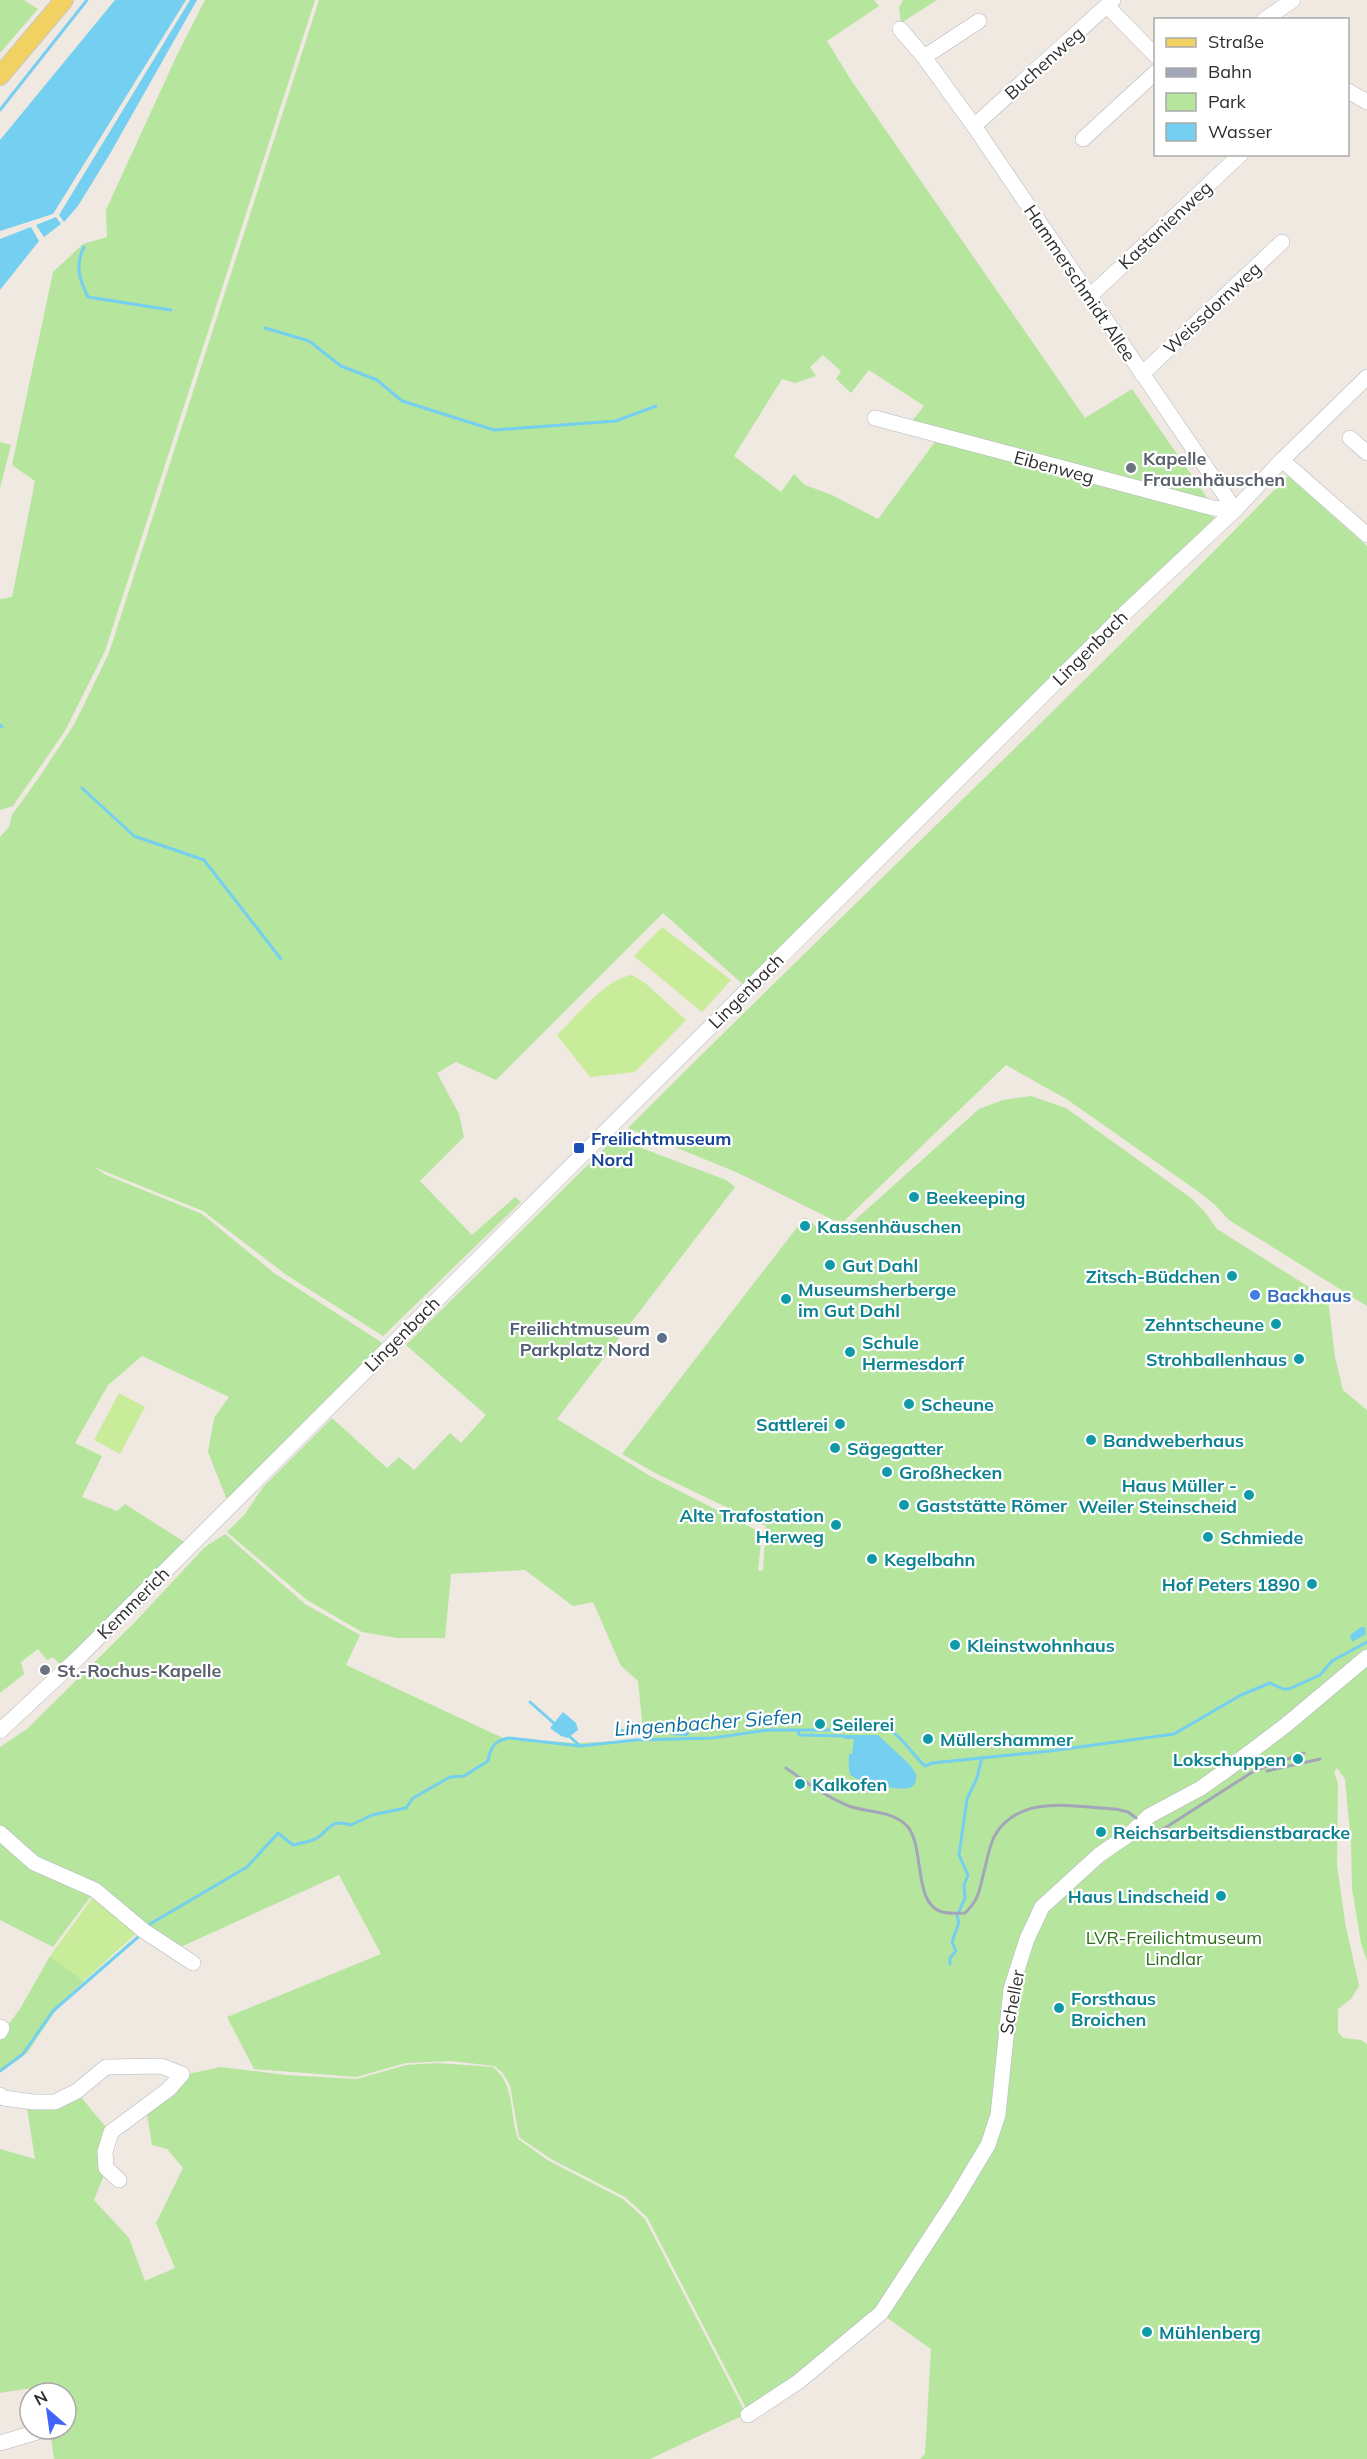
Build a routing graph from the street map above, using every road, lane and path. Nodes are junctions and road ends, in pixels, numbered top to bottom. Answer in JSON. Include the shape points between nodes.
{"nodes":[{"id":1,"x":63,"y":0,"type":"edge"},
{"id":2,"x":1293,"y":0,"type":"edge"},
{"id":3,"x":1110,"y":3,"type":"edge"},
{"id":4,"x":1267,"y":18,"type":"edge"},
{"id":5,"x":979,"y":21,"type":"dead end"},
{"id":6,"x":900,"y":29,"type":"dead end"},
{"id":7,"x":1154,"y":55,"type":"edge"},
{"id":8,"x":924,"y":57,"type":"junction"},
{"id":9,"x":1154,"y":73,"type":"edge"},
{"id":10,"x":0,"y":76,"type":"edge"},
{"id":11,"x":1349,"y":92,"type":"edge"},
{"id":12,"x":1367,"y":102,"type":"edge"},
{"id":13,"x":974,"y":126,"type":"junction"},
{"id":14,"x":1083,"y":139,"type":"dead end"},
{"id":15,"x":1238,"y":156,"type":"edge"},
{"id":16,"x":1282,"y":242,"type":"dead end"},
{"id":17,"x":1090,"y":296,"type":"junction"},
{"id":18,"x":1143,"y":374,"type":"junction"},
{"id":19,"x":1367,"y":377,"type":"edge"},
{"id":20,"x":875,"y":418,"type":"dead end"},
{"id":21,"x":1350,"y":438,"type":"dead end"},
{"id":22,"x":1367,"y":453,"type":"edge"},
{"id":23,"x":1281,"y":460,"type":"junction"},
{"id":24,"x":1235,"y":510,"type":"junction"},
{"id":25,"x":1367,"y":535,"type":"edge"},
{"id":26,"x":212,"y":1523,"type":"joint"},
{"id":27,"x":1367,"y":1657,"type":"edge"},
{"id":28,"x":0,"y":1731,"type":"edge"},
{"id":29,"x":0,"y":1833,"type":"edge"},
{"id":30,"x":193,"y":1963,"type":"dead end"},
{"id":31,"x":0,"y":2027,"type":"edge"},
{"id":32,"x":0,"y":2032,"type":"edge"},
{"id":33,"x":0,"y":2096,"type":"edge"},
{"id":34,"x":119,"y":2180,"type":"dead end"},
{"id":35,"x":748,"y":2415,"type":"dead end"},
{"id":36,"x":18,"y":2438,"type":"edge"},
{"id":37,"x":0,"y":2443,"type":"edge"}],
"edges":[{"from":1,"to":10,"type":"main road"},
{"from":2,"to":4,"type":"street"},
{"from":3,"to":7,"type":"street"},
{"from":3,"to":13,"type":"street","name":"Buchenweg"},
{"from":5,"to":8,"type":"street"},
{"from":6,"to":8,"type":"street","name":"Hammerschmidt Allee"},
{"from":8,"to":13,"type":"street","name":"Hammerschmidt Allee"},
{"from":9,"to":14,"type":"street"},
{"from":11,"to":12,"type":"street"},
{"from":13,"to":17,"type":"street","name":"Hammerschmidt Allee"},
{"from":15,"to":17,"type":"street","name":"Kastanienweg"},
{"from":16,"to":18,"type":"street","name":"Weissdornweg"},
{"from":17,"to":18,"type":"street","name":"Hammerschmidt Allee"},
{"from":18,"to":24,"type":"street","name":"Hammerschmidt Allee"},
{"from":19,"to":23,"type":"street","name":"Lingenbach"},
{"from":20,"to":24,"type":"street","name":"Eibenweg","via":[[1213,508]]},
{"from":21,"to":22,"type":"street"},
{"from":23,"to":24,"type":"street","name":"Lingenbach"},
{"from":23,"to":25,"type":"street"},
{"from":24,"to":26,"type":"street","name":"Lingenbach","via":[[1125,613]]},
{"from":26,"to":28,"type":"street","name":"Kemmerich"},
{"from":27,"to":35,"type":"street","name":"Scheller","via":[[1225,1771],[1149,1816],[1042,1907],[1011,1989],[998,2115],[988,2145],[881,2313],[798,2382]]},
{"from":29,"to":30,"type":"street","via":[[34,1863],[95,1890],[144,1931]]},
{"from":31,"to":32,"type":"street"},
{"from":33,"to":34,"type":"street","via":[[55,2102],[77,2091],[106,2067],[161,2067],[182,2074],[169,2089],[111,2132],[105,2152],[106,2168]]},
{"from":36,"to":37,"type":"street"}]}
